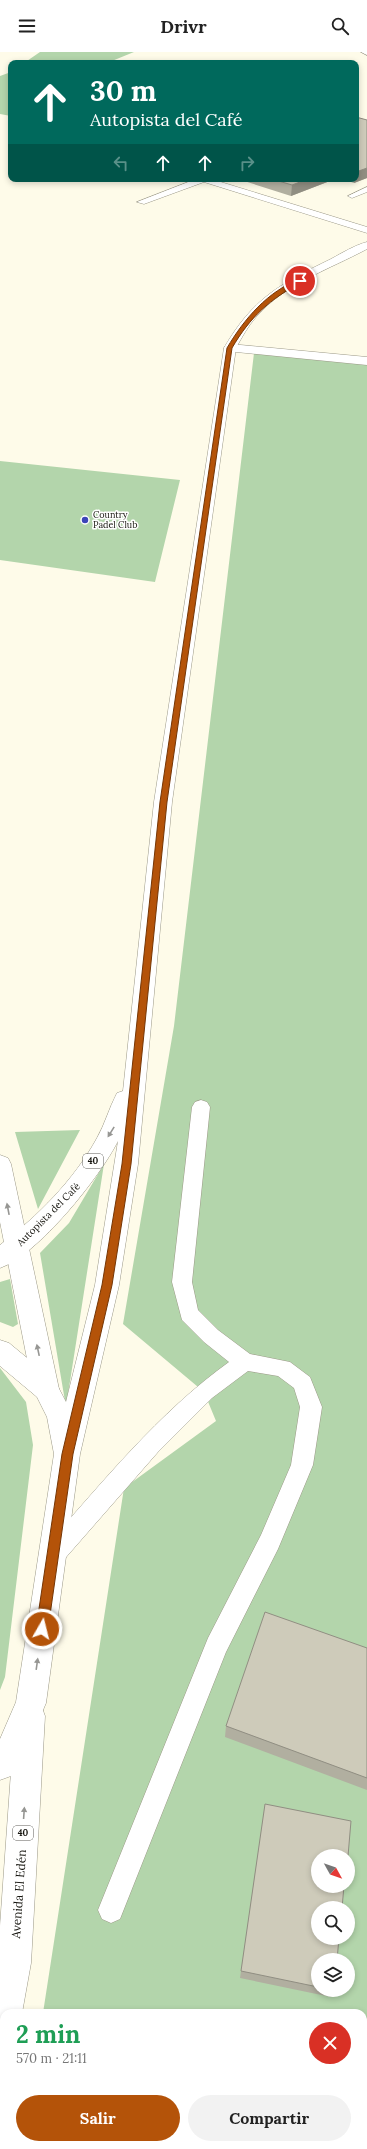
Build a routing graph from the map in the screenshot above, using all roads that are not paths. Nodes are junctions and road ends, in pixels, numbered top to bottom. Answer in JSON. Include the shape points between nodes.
{"nodes":[{"id":1,"x":195,"y":182,"type":"edge"},
{"id":2,"x":213,"y":182,"type":"edge"},
{"id":3,"x":367,"y":189,"type":"edge"},
{"id":4,"x":352,"y":196,"type":"dead end"},
{"id":5,"x":141,"y":202,"type":"dead end"},
{"id":6,"x":367,"y":230,"type":"edge"},
{"id":7,"x":367,"y":245,"type":"edge"},
{"id":8,"x":230,"y":348,"type":"junction"},
{"id":9,"x":367,"y":361,"type":"edge"},
{"id":10,"x":137,"y":1055,"type":"junction"},
{"id":11,"x":201,"y":1107,"type":"dead end"},
{"id":12,"x":0,"y":1164,"type":"edge"},
{"id":13,"x":8,"y":1253,"type":"edge"},
{"id":14,"x":0,"y":1351,"type":"edge"},
{"id":15,"x":245,"y":1362,"type":"junction"},
{"id":16,"x":46,"y":1389,"type":"junction"},
{"id":17,"x":67,"y":1454,"type":"junction"},
{"id":18,"x":53,"y":1555,"type":"junction"},
{"id":19,"x":31,"y":1703,"type":"junction"},
{"id":20,"x":0,"y":1765,"type":"edge"},
{"id":21,"x":111,"y":1910,"type":"dead end"},
{"id":22,"x":6,"y":2009,"type":"edge"}],
"edges":[{"from":1,"to":5,"type":"lane"},
{"from":2,"to":6,"type":"lane"},
{"from":3,"to":4,"type":"lane"},
{"from":7,"to":8,"type":"main road","name":"Autopista del Café","number":"40","via":[[286,288],[257,310],[242,327]]},
{"from":8,"to":9,"type":"main road"},
{"from":8,"to":10,"type":"main road","name":"Autopista del Café","number":"40","via":[[163,802]]},
{"from":10,"to":13,"type":"main road","name":"Autopista del Café","number":"40","one_way":true,"via":[[119,1120],[78,1185]]},
{"from":10,"to":17,"type":"main road","name":"Autopista del Café","number":"40","via":[[127,1164],[107,1285]]},
{"from":11,"to":15,"type":"lane","via":[[182,1282],[189,1314],[211,1336]]},
{"from":13,"to":12,"type":"main road","one_way":true},
{"from":16,"to":13,"type":"main road","one_way":true},
{"from":14,"to":16,"type":"main road","number":"40"},
{"from":15,"to":18,"type":"lane","via":[[205,1391],[150,1445]]},
{"from":15,"to":21,"type":"lane","via":[[283,1368],[303,1383],[311,1407],[302,1465],[270,1541],[216,1646]]},
{"from":16,"to":17,"type":"main road","number":"40","via":[[60,1416]]},
{"from":17,"to":18,"type":"main road","number":"40"},
{"from":19,"to":18,"type":"main road","number":"40","one_way":true},
{"from":19,"to":20,"type":"main road","number":"40","via":[[8,1756]]},
{"from":22,"to":19,"type":"main road","name":"Avenida El Edén","number":"40","one_way":true,"via":[[14,1963]]}]}
